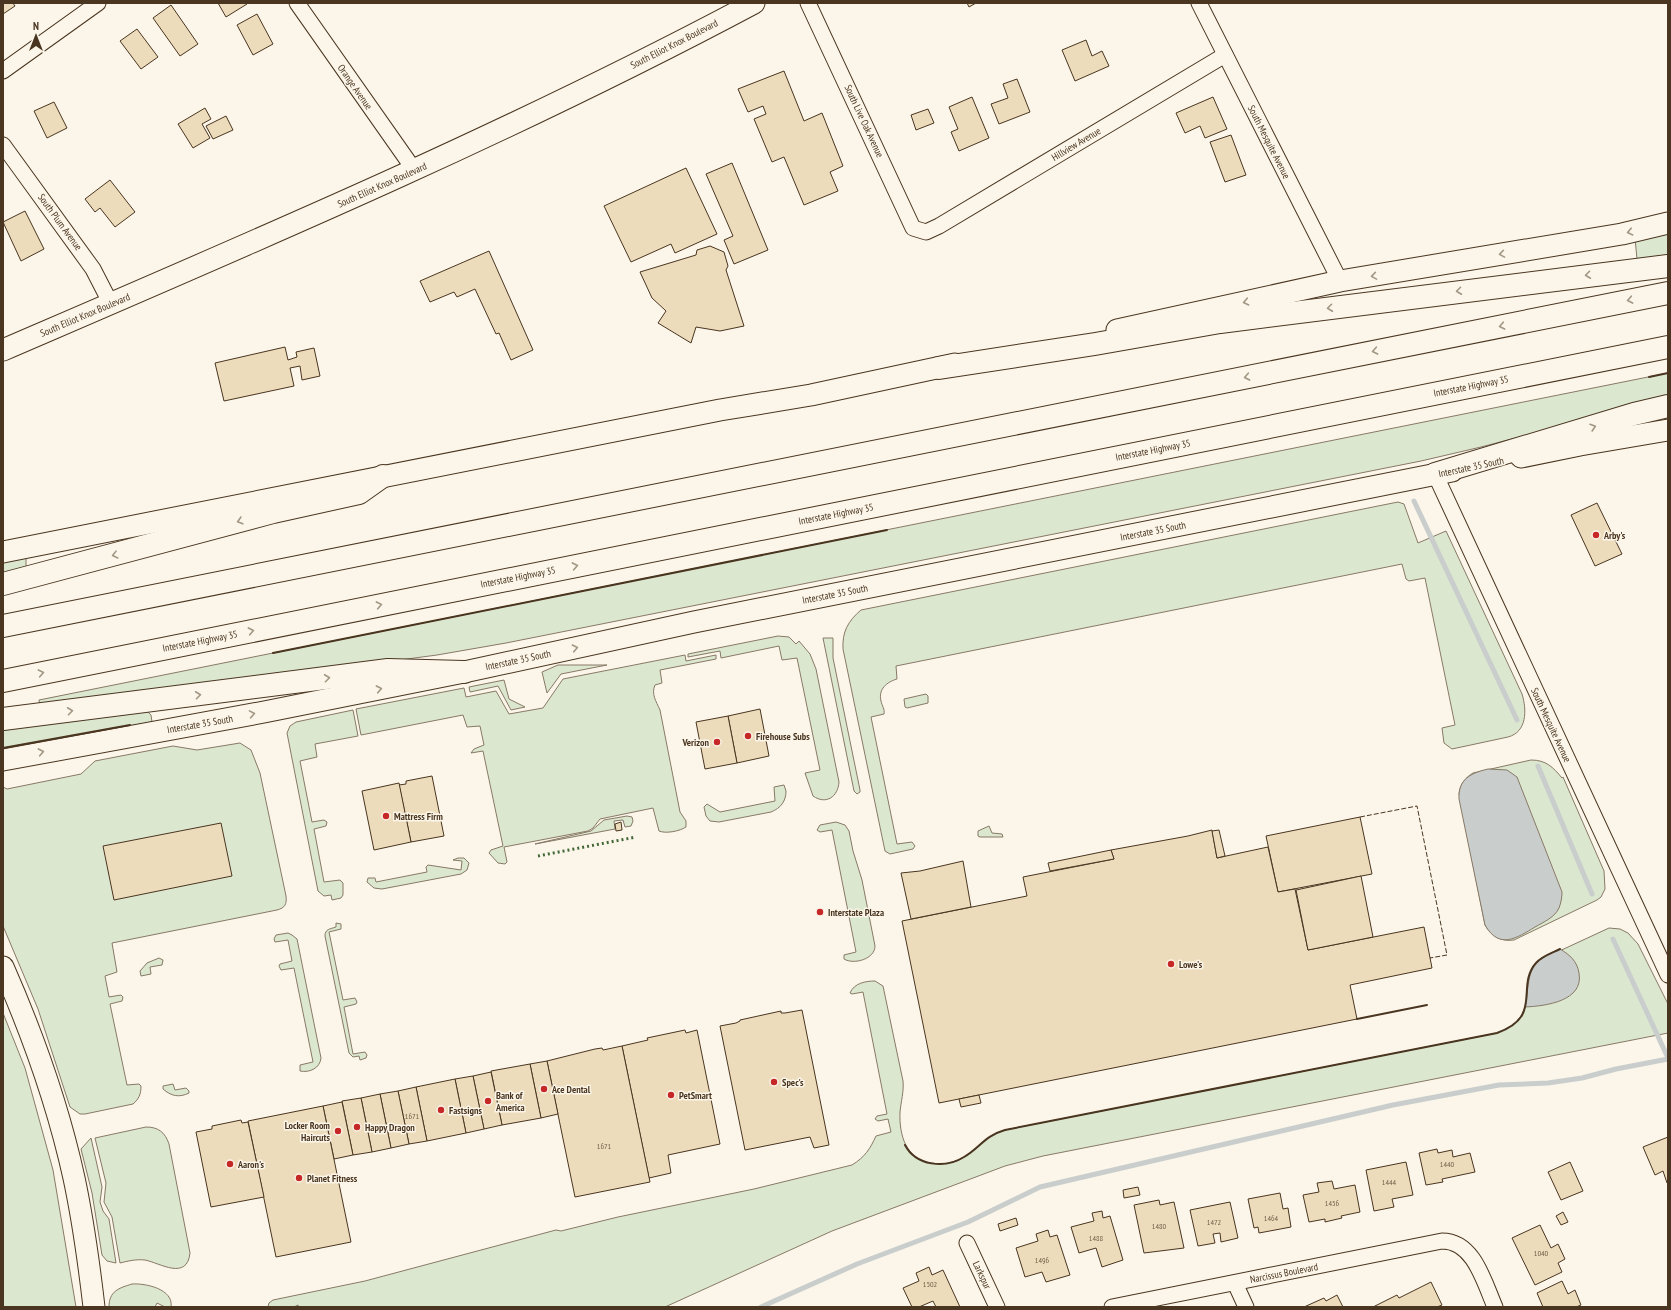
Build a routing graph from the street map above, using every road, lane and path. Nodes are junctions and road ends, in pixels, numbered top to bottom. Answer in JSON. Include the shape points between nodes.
{"nodes":[{"id":1,"x":98,"y":3,"type":"edge"},
{"id":2,"x":297,"y":3,"type":"edge"},
{"id":3,"x":754,"y":3,"type":"edge"},
{"id":4,"x":808,"y":3,"type":"edge"},
{"id":5,"x":1199,"y":3,"type":"edge"},
{"id":6,"x":1225,"y":55,"type":"junction"},
{"id":7,"x":3,"y":71,"type":"edge"},
{"id":8,"x":3,"y":145,"type":"edge"},
{"id":9,"x":415,"y":170,"type":"junction"},
{"id":10,"x":1668,"y":223,"type":"edge"},
{"id":11,"x":926,"y":232,"type":"joint"},
{"id":12,"x":1668,"y":266,"type":"edge"},
{"id":13,"x":1340,"y":281,"type":"junction"},
{"id":14,"x":1668,"y":293,"type":"edge"},
{"id":15,"x":111,"y":304,"type":"junction"},
{"id":16,"x":1668,"y":347,"type":"edge"},
{"id":17,"x":3,"y":350,"type":"edge"},
{"id":18,"x":939,"y":368,"type":"junction"},
{"id":19,"x":1668,"y":406,"type":"edge"},
{"id":20,"x":1668,"y":430,"type":"edge"},
{"id":21,"x":1435,"y":474,"type":"junction"},
{"id":22,"x":383,"y":476,"type":"junction"},
{"id":23,"x":3,"y":552,"type":"edge"},
{"id":24,"x":3,"y":584,"type":"edge"},
{"id":25,"x":3,"y":626,"type":"edge"},
{"id":26,"x":464,"y":672,"type":"junction"},
{"id":27,"x":3,"y":680,"type":"edge"},
{"id":28,"x":3,"y":719,"type":"edge"},
{"id":29,"x":3,"y":760,"type":"edge"},
{"id":30,"x":3,"y":967,"type":"edge"},
{"id":31,"x":1668,"y":975,"type":"edge"},
{"id":32,"x":967,"y":1243,"type":"dead end"},
{"id":33,"x":1235,"y":1283,"type":"junction"},
{"id":34,"x":94,"y":1307,"type":"edge"},
{"id":35,"x":997,"y":1307,"type":"edge"},
{"id":36,"x":1112,"y":1307,"type":"edge"},
{"id":37,"x":1246,"y":1307,"type":"edge"},
{"id":38,"x":1495,"y":1307,"type":"edge"}],
"edges":[{"from":1,"to":7,"type":"street"},
{"from":2,"to":9,"type":"street","name":"Orange Avenue"},
{"from":3,"to":9,"type":"main road","name":"South Elliot Knox Boulevard","via":[[657,54]]},
{"from":4,"to":11,"type":"street","name":"South Live Oak Avenue","via":[[913,228]]},
{"from":5,"to":6,"type":"street","name":"South Mesquite Avenue"},
{"from":6,"to":11,"type":"street","name":"Hillview Avenue"},
{"from":6,"to":13,"type":"street","name":"South Mesquite Avenue"},
{"from":8,"to":15,"type":"street","name":"South Plum Avenue","via":[[93,269]]},
{"from":9,"to":15,"type":"main road","name":"South Elliot Knox Boulevard"},
{"from":10,"to":13,"type":"main road","one_way":true,"via":[[1622,234]]},
{"from":12,"to":18,"type":"highway","one_way":true,"via":[[1220,322]]},
{"from":13,"to":18,"type":"main road","one_way":true},
{"from":14,"to":25,"type":"highway","one_way":true},
{"from":15,"to":17,"type":"main road","name":"South Elliot Knox Boulevard"},
{"from":27,"to":16,"type":"highway","name":"Interstate Highway 35","one_way":true},
{"from":18,"to":22,"type":"main road","via":[[811,395],[720,410]]},
{"from":21,"to":19,"type":"highway","one_way":true},
{"from":20,"to":21,"type":"main road","name":"Interstate 35 South"},
{"from":26,"to":21,"type":"main road","name":"Interstate 35 South","one_way":true,"via":[[694,622]]},
{"from":21,"to":31,"type":"street","name":"South Mesquite Avenue"},
{"from":22,"to":23,"type":"main road"},
{"from":22,"to":24,"type":"highway","one_way":true,"via":[[359,493],[273,512]]},
{"from":28,"to":26,"type":"highway","one_way":true,"via":[[388,670]]},
{"from":29,"to":26,"type":"main road","name":"Interstate 35 South","one_way":true},
{"from":30,"to":34,"type":"main road","via":[[42,1066],[74,1176]]},
{"from":32,"to":35,"type":"street","name":"Larkspur"},
{"from":33,"to":36,"type":"street","name":"Narcissus Boulevard"},
{"from":33,"to":37,"type":"street"},
{"from":33,"to":38,"type":"street","name":"Narcissus Boulevard","via":[[1449,1241],[1463,1248],[1473,1260]]}]}
